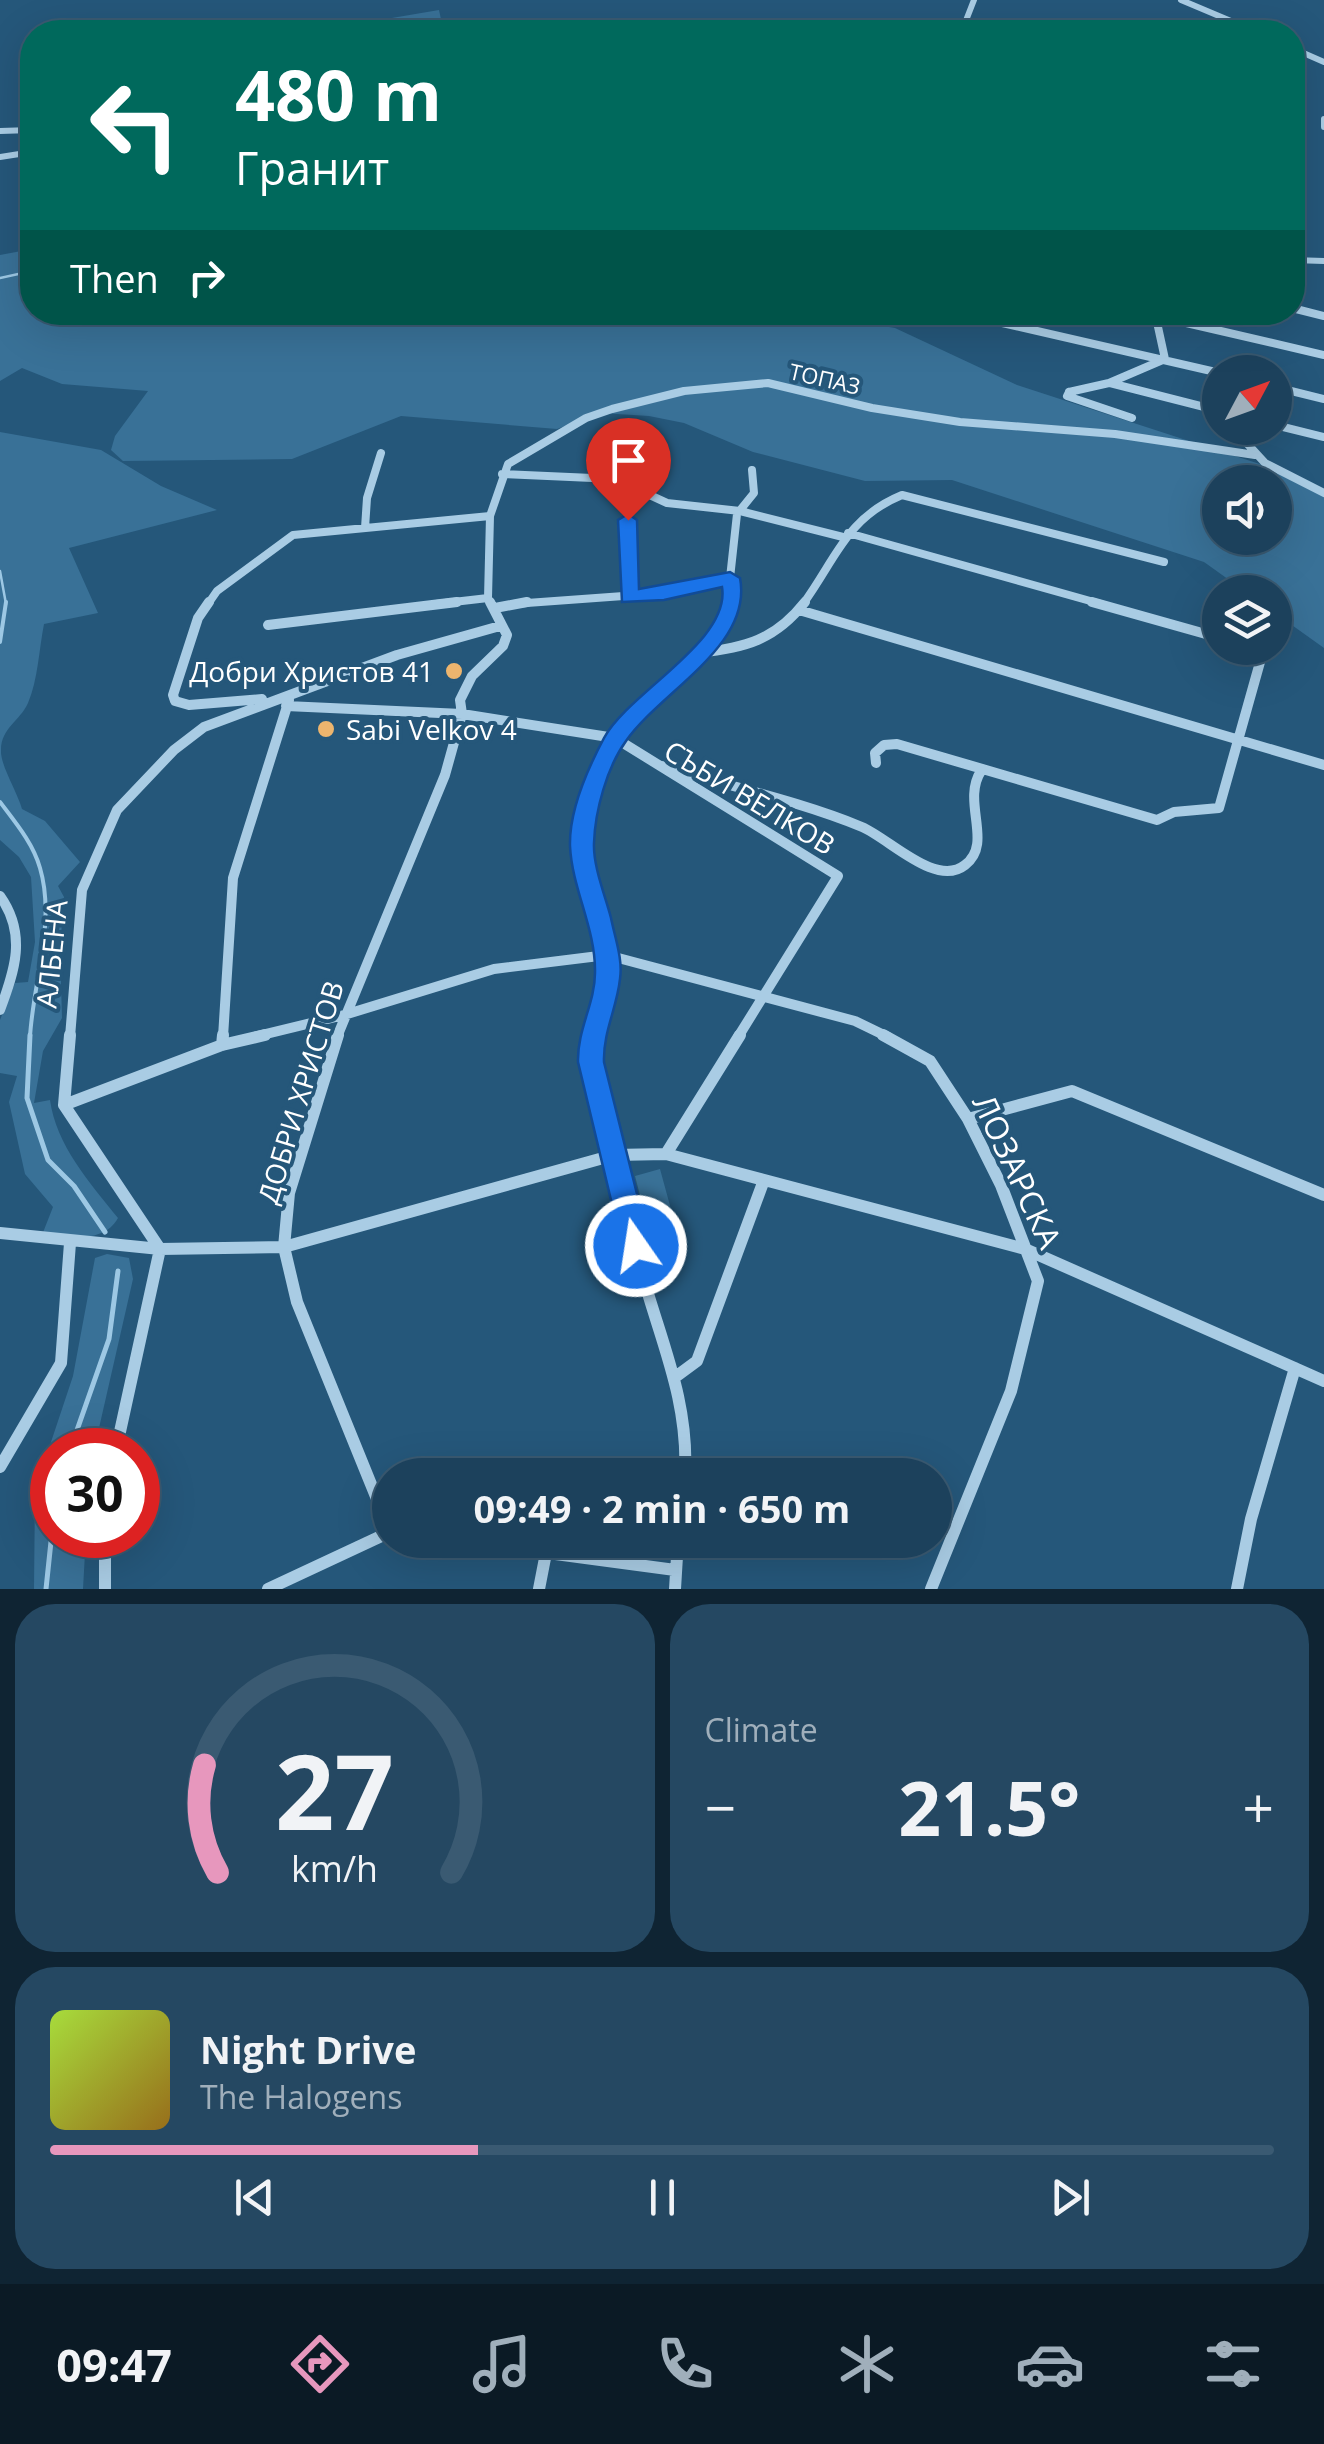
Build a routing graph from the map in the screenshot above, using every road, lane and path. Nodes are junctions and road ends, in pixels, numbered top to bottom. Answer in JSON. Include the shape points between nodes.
{"nodes":[{"id":1,"x":1181,"y":0,"type":"edge"},
{"id":2,"x":1228,"y":20,"type":"edge"},
{"id":3,"x":1012,"y":325,"type":"edge"},
{"id":4,"x":1157,"y":325,"type":"edge"},
{"id":5,"x":1200,"y":325,"type":"edge"},
{"id":6,"x":1324,"y":355,"type":"edge"},
{"id":7,"x":1165,"y":359,"type":"junction"},
{"id":8,"x":1202,"y":368,"type":"edge"},
{"id":9,"x":1109,"y":382,"type":"junction"},
{"id":10,"x":1292,"y":391,"type":"edge"},
{"id":11,"x":1324,"y":398,"type":"edge"},
{"id":12,"x":1202,"y":406,"type":"edge"},
{"id":13,"x":1132,"y":418,"type":"dead end"},
{"id":14,"x":1292,"y":429,"type":"edge"},
{"id":15,"x":1324,"y":437,"type":"edge"},
{"id":16,"x":1248,"y":445,"type":"edge"},
{"id":17,"x":381,"y":453,"type":"dead end"},
{"id":18,"x":1255,"y":455,"type":"junction"},
{"id":19,"x":752,"y":470,"type":"dead end"},
{"id":20,"x":502,"y":474,"type":"junction"},
{"id":21,"x":627,"y":481,"type":"junction"},
{"id":22,"x":1324,"y":493,"type":"edge"},
{"id":23,"x":740,"y":511,"type":"junction"},
{"id":24,"x":490,"y":516,"type":"junction"},
{"id":25,"x":364,"y":528,"type":"junction"},
{"id":26,"x":845,"y":535,"type":"junction"},
{"id":27,"x":1164,"y":562,"type":"dead end"},
{"id":28,"x":730,"y":578,"type":"junction"},
{"id":29,"x":629,"y":597,"type":"junction"},
{"id":30,"x":488,"y":598,"type":"junction"},
{"id":31,"x":495,"y":608,"type":"junction"},
{"id":32,"x":798,"y":610,"type":"junction"},
{"id":33,"x":268,"y":624,"type":"dead end"},
{"id":34,"x":500,"y":626,"type":"junction"},
{"id":35,"x":1202,"y":633,"type":"edge"},
{"id":36,"x":697,"y":653,"type":"junction"},
{"id":37,"x":1257,"y":665,"type":"edge"},
{"id":38,"x":292,"y":692,"type":"junction"},
{"id":39,"x":286,"y":706,"type":"junction"},
{"id":40,"x":462,"y":714,"type":"junction"},
{"id":41,"x":615,"y":738,"type":"junction"},
{"id":42,"x":1241,"y":740,"type":"junction"},
{"id":43,"x":876,"y":763,"type":"dead end"},
{"id":44,"x":651,"y":764,"type":"junction"},
{"id":45,"x":1324,"y":765,"type":"edge"},
{"id":46,"x":982,"y":772,"type":"junction"},
{"id":47,"x":0,"y":896,"type":"edge"},
{"id":48,"x":607,"y":955,"type":"junction"},
{"id":49,"x":766,"y":997,"type":"junction"},
{"id":50,"x":0,"y":1010,"type":"edge"},
{"id":51,"x":344,"y":1015,"type":"junction"},
{"id":52,"x":222,"y":1045,"type":"junction"},
{"id":53,"x":64,"y":1104,"type":"junction"},
{"id":54,"x":968,"y":1119,"type":"junction"},
{"id":55,"x":614,"y":1154,"type":"junction"},
{"id":56,"x":666,"y":1154,"type":"junction"},
{"id":57,"x":764,"y":1180,"type":"junction"},
{"id":58,"x":1324,"y":1195,"type":"edge"},
{"id":59,"x":0,"y":1234,"type":"edge"},
{"id":60,"x":70,"y":1243,"type":"junction"},
{"id":61,"x":284,"y":1247,"type":"junction"},
{"id":62,"x":160,"y":1249,"type":"junction"},
{"id":63,"x":1025,"y":1250,"type":"junction"},
{"id":64,"x":1294,"y":1368,"type":"junction"},
{"id":65,"x":678,"y":1374,"type":"junction"},
{"id":66,"x":1324,"y":1381,"type":"edge"},
{"id":67,"x":121,"y":1428,"type":"edge"},
{"id":68,"x":685,"y":1458,"type":"edge"},
{"id":69,"x":0,"y":1467,"type":"edge"},
{"id":70,"x":372,"y":1487,"type":"edge"},
{"id":71,"x":372,"y":1540,"type":"edge"},
{"id":72,"x":105,"y":1558,"type":"edge"},
{"id":73,"x":545,"y":1558,"type":"edge"},
{"id":74,"x":584,"y":1558,"type":"edge"},
{"id":75,"x":676,"y":1558,"type":"edge"},
{"id":76,"x":675,"y":1570,"type":"junction"},
{"id":77,"x":104,"y":1589,"type":"edge"},
{"id":78,"x":268,"y":1589,"type":"edge"},
{"id":79,"x":539,"y":1589,"type":"edge"},
{"id":80,"x":675,"y":1589,"type":"edge"},
{"id":81,"x":931,"y":1589,"type":"edge"},
{"id":82,"x":1237,"y":1589,"type":"edge"}],
"edges":[{"from":1,"to":2,"type":"street"},
{"from":3,"to":7,"type":"street"},
{"from":4,"to":7,"type":"street"},
{"from":5,"to":6,"type":"street"},
{"from":7,"to":8,"type":"street"},
{"from":7,"to":9,"type":"street"},
{"from":9,"to":12,"type":"street"},
{"from":9,"to":13,"type":"street","via":[[1067,396]]},
{"from":10,"to":11,"type":"street"},
{"from":14,"to":15,"type":"street"},
{"from":16,"to":18,"type":"street"},
{"from":17,"to":25,"type":"street"},
{"from":18,"to":20,"type":"street","name":"ТОПАЗ","via":[[1115,434],[960,422],[768,383],[684,391],[586,418],[519,456]]},
{"from":18,"to":22,"type":"street"},
{"from":19,"to":23,"type":"street","via":[[754,492]]},
{"from":20,"to":21,"type":"street"},
{"from":20,"to":24,"type":"street"},
{"from":21,"to":23,"type":"street","via":[[667,502]]},
{"from":21,"to":29,"type":"street"},
{"from":23,"to":26,"type":"street"},
{"from":23,"to":28,"type":"street"},
{"from":24,"to":25,"type":"street"},
{"from":24,"to":30,"type":"street"},
{"from":25,"to":38,"type":"street","via":[[293,534],[217,590],[198,618],[173,694],[188,705],[246,703]]},
{"from":26,"to":27,"type":"street","via":[[902,495]]},
{"from":26,"to":32,"type":"street"},
{"from":26,"to":35,"type":"street"},
{"from":28,"to":29,"type":"street"},
{"from":28,"to":36,"type":"street","via":[[734,596],[724,626]]},
{"from":29,"to":31,"type":"street"},
{"from":30,"to":31,"type":"street"},
{"from":30,"to":33,"type":"street"},
{"from":31,"to":34,"type":"street"},
{"from":32,"to":36,"type":"street","via":[[750,646]]},
{"from":32,"to":42,"type":"street"},
{"from":34,"to":38,"type":"street","name":"АЛБЕНА"},
{"from":34,"to":40,"type":"street","name":"ДОБРИ ХРИСТОВ","via":[[504,646],[472,676],[460,700]]},
{"from":36,"to":41,"type":"street"},
{"from":37,"to":42,"type":"street"},
{"from":38,"to":39,"type":"street"},
{"from":38,"to":53,"type":"street","name":"АЛБЕНА","via":[[204,728],[117,810],[82,890]]},
{"from":39,"to":40,"type":"street","name":"СЪБИ ВЕЛКОВ"},
{"from":39,"to":52,"type":"street","via":[[233,878]]},
{"from":40,"to":41,"type":"street","name":"СЪБИ ВЕЛКОВ"},
{"from":40,"to":51,"type":"street","name":"ДОБРИ ХРИСТОВ","via":[[445,775]]},
{"from":41,"to":44,"type":"street","name":"СЪБИ ВЕЛКОВ"},
{"from":41,"to":48,"type":"street","via":[[593,789],[582,845]]},
{"from":42,"to":45,"type":"street"},
{"from":42,"to":46,"type":"street","via":[[1219,808],[1171,810],[1157,820]]},
{"from":43,"to":46,"type":"street","via":[[875,753],[886,743]]},
{"from":44,"to":46,"type":"street","via":[[864,828],[928,866],[951,872],[969,864],[978,845],[971,786]]},
{"from":44,"to":49,"type":"street","name":"СЪБИ ВЕЛКОВ","via":[[838,876]]},
{"from":47,"to":50,"type":"street","via":[[16,923],[19,948]]},
{"from":48,"to":49,"type":"street","name":"ЛОЗАРСКА"},
{"from":48,"to":51,"type":"street","via":[[494,969]]},
{"from":48,"to":55,"type":"street","via":[[608,978],[590,1043]]},
{"from":49,"to":54,"type":"street","name":"ЛОЗАРСКА","via":[[855,1021],[909,1047],[930,1061]]},
{"from":49,"to":56,"type":"street"},
{"from":51,"to":52,"type":"street"},
{"from":51,"to":61,"type":"street","name":"ДОБРИ ХРИСТОВ","via":[[289,1193]]},
{"from":52,"to":53,"type":"street"},
{"from":53,"to":62,"type":"street"},
{"from":54,"to":58,"type":"street","via":[[1072,1091]]},
{"from":54,"to":63,"type":"street","name":"ЛОЗАРСКА"},
{"from":55,"to":56,"type":"street"},
{"from":55,"to":61,"type":"street"},
{"from":55,"to":65,"type":"street","via":[[643,1276]]},
{"from":56,"to":57,"type":"street"},
{"from":57,"to":63,"type":"street"},
{"from":57,"to":65,"type":"street","via":[[697,1360]]},
{"from":59,"to":60,"type":"street"},
{"from":60,"to":62,"type":"street"},
{"from":60,"to":69,"type":"street","via":[[61,1363]]},
{"from":61,"to":62,"type":"street"},
{"from":61,"to":70,"type":"street","name":"ДОБРИ ХРИСТОВ","via":[[297,1302]]},
{"from":62,"to":67,"type":"street"},
{"from":63,"to":64,"type":"street"},
{"from":63,"to":81,"type":"street","name":"ЛОЗАРСКА","via":[[1038,1281],[1011,1391]]},
{"from":64,"to":66,"type":"street"},
{"from":64,"to":82,"type":"street"},
{"from":65,"to":68,"type":"street"},
{"from":71,"to":78,"type":"street"},
{"from":72,"to":77,"type":"street"},
{"from":73,"to":79,"type":"street"},
{"from":74,"to":76,"type":"street"},
{"from":75,"to":76,"type":"street"},
{"from":76,"to":80,"type":"street"}]}
